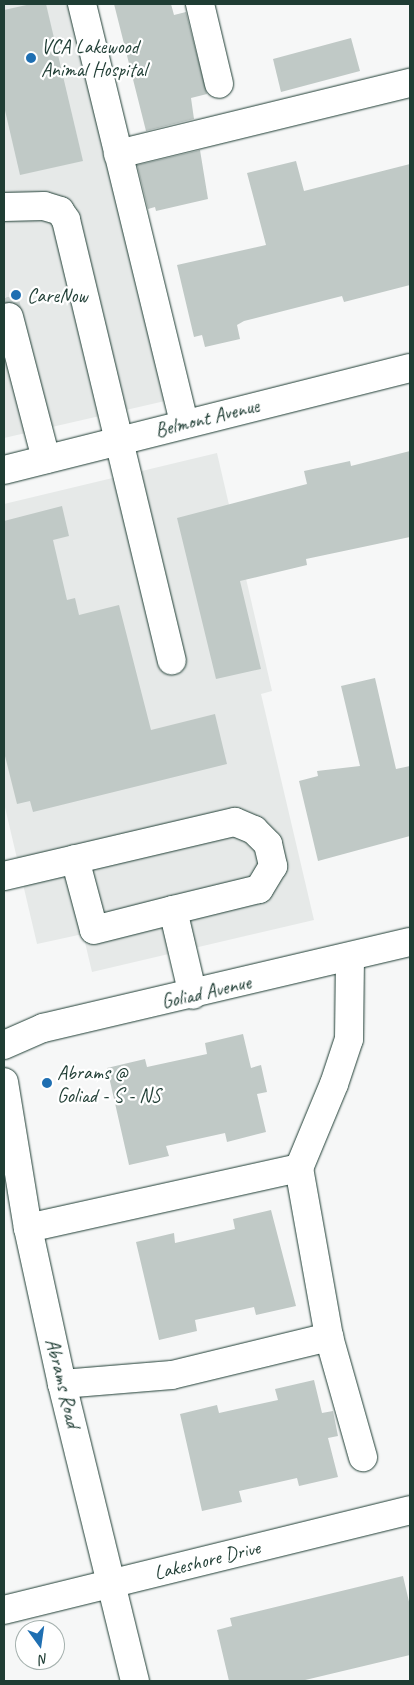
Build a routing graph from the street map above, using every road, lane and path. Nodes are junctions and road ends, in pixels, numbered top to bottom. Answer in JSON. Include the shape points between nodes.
{"nodes":[{"id":1,"x":82,"y":4,"type":"edge"},
{"id":2,"x":200,"y":4,"type":"edge"},
{"id":3,"x":410,"y":83,"type":"edge"},
{"id":4,"x":219,"y":84,"type":"dead end"},
{"id":5,"x":118,"y":154,"type":"junction"},
{"id":6,"x":4,"y":207,"type":"edge"},
{"id":7,"x":8,"y":317,"type":"dead end"},
{"id":8,"x":410,"y":368,"type":"edge"},
{"id":9,"x":184,"y":424,"type":"junction"},
{"id":10,"x":120,"y":440,"type":"junction"},
{"id":11,"x":46,"y":459,"type":"junction"},
{"id":12,"x":4,"y":470,"type":"edge"},
{"id":13,"x":172,"y":660,"type":"dead end"},
{"id":14,"x":75,"y":859,"type":"junction"},
{"id":15,"x":4,"y":876,"type":"edge"},
{"id":16,"x":173,"y":910,"type":"junction"},
{"id":17,"x":410,"y":942,"type":"edge"},
{"id":18,"x":350,"y":958,"type":"junction"},
{"id":19,"x":193,"y":995,"type":"junction"},
{"id":20,"x":4,"y":1045,"type":"edge"},
{"id":21,"x":4,"y":1082,"type":"edge"},
{"id":22,"x":299,"y":1168,"type":"junction"},
{"id":23,"x":28,"y":1228,"type":"junction"},
{"id":24,"x":329,"y":1337,"type":"junction"},
{"id":25,"x":62,"y":1384,"type":"junction"},
{"id":26,"x":363,"y":1457,"type":"dead end"},
{"id":27,"x":410,"y":1510,"type":"edge"},
{"id":28,"x":110,"y":1584,"type":"junction"},
{"id":29,"x":4,"y":1610,"type":"edge"},
{"id":30,"x":135,"y":1681,"type":"edge"}],
"edges":[{"from":1,"to":5,"type":"street"},
{"from":2,"to":4,"type":"street"},
{"from":3,"to":5,"type":"street"},
{"from":5,"to":9,"type":"street"},
{"from":6,"to":10,"type":"street","via":[[44,206],[60,211],[66,220]]},
{"from":7,"to":11,"type":"street"},
{"from":8,"to":9,"type":"street","name":"Belmont Avenue"},
{"from":9,"to":10,"type":"street","name":"Belmont Avenue"},
{"from":10,"to":11,"type":"street","name":"Belmont Avenue"},
{"from":10,"to":13,"type":"street"},
{"from":11,"to":12,"type":"street","name":"Belmont Avenue"},
{"from":14,"to":15,"type":"street"},
{"from":14,"to":16,"type":"street","via":[[94,930]]},
{"from":14,"to":16,"type":"street","via":[[235,822],[254,830],[268,844],[273,866],[259,889]]},
{"from":16,"to":19,"type":"street"},
{"from":17,"to":18,"type":"street","name":"Goliad Avenue"},
{"from":18,"to":19,"type":"street","name":"Goliad Avenue"},
{"from":18,"to":22,"type":"street","via":[[349,1040]]},
{"from":19,"to":20,"type":"street","name":"Goliad Avenue","via":[[43,1028]]},
{"from":21,"to":23,"type":"street","name":"Abrams Road"},
{"from":22,"to":23,"type":"street"},
{"from":22,"to":24,"type":"street"},
{"from":23,"to":25,"type":"street","name":"Abrams Road"},
{"from":24,"to":25,"type":"street","via":[[172,1375]]},
{"from":24,"to":26,"type":"street"},
{"from":25,"to":28,"type":"street","name":"Abrams Road"},
{"from":27,"to":28,"type":"street","name":"Lakeshore Drive"},
{"from":28,"to":29,"type":"street","name":"Lakeshore Drive"},
{"from":28,"to":30,"type":"street","name":"Abrams Road"}]}
